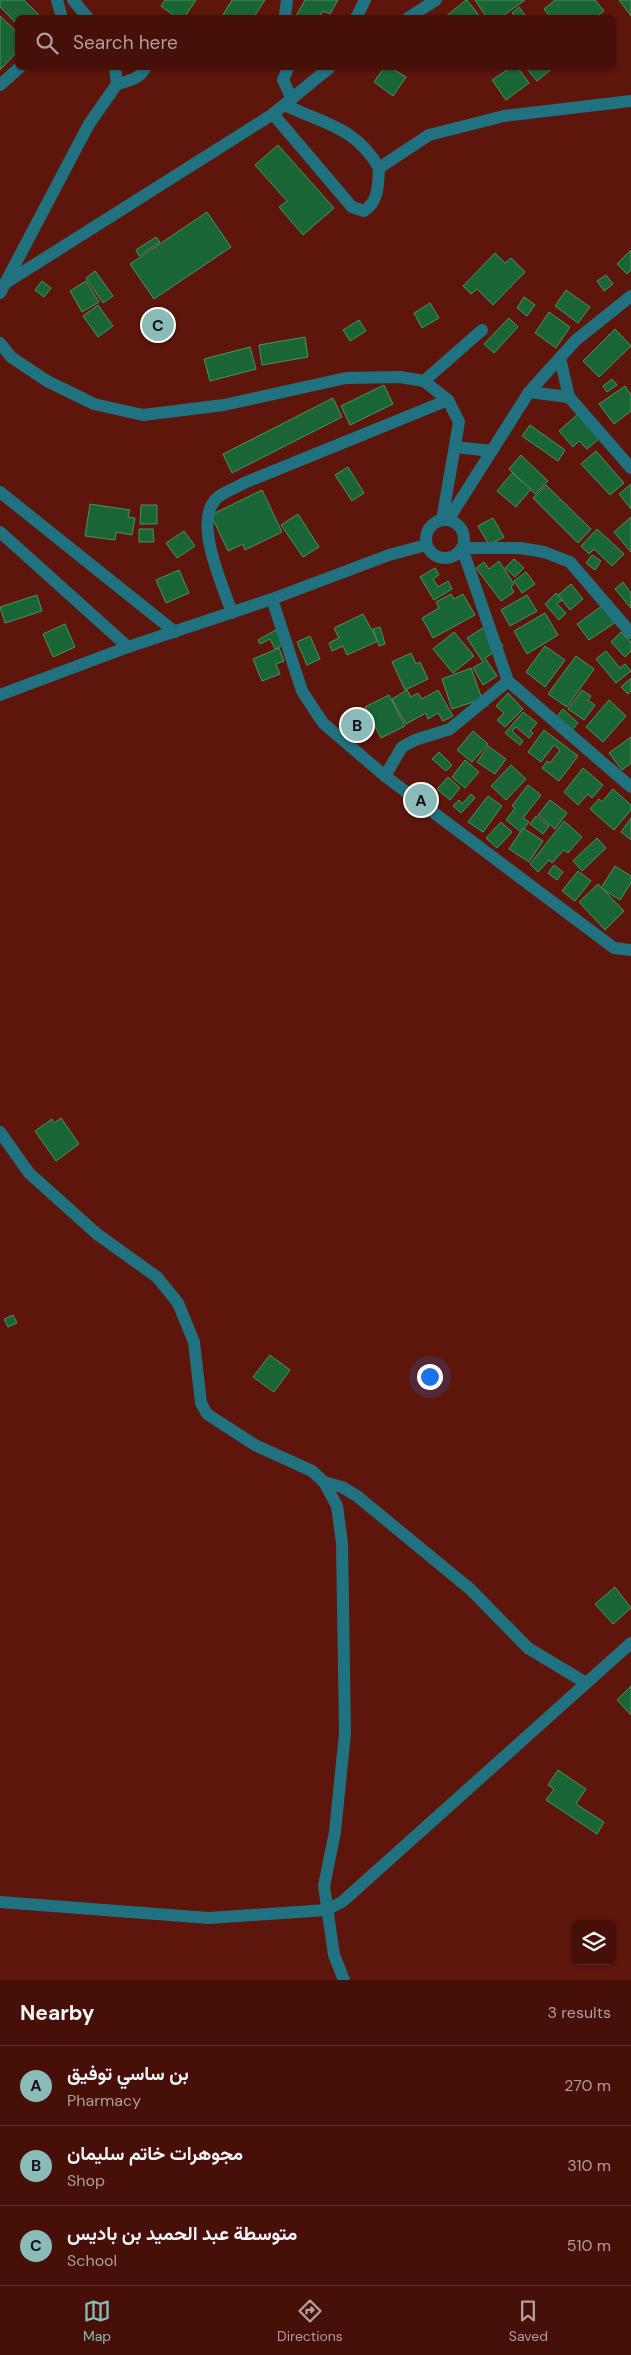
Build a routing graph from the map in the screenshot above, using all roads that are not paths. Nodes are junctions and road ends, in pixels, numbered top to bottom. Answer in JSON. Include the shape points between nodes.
{"nodes":[{"id":1,"x":57,"y":0,"type":"edge"},
{"id":2,"x":73,"y":0,"type":"edge"},
{"id":3,"x":287,"y":0,"type":"edge"},
{"id":4,"x":365,"y":0,"type":"edge"},
{"id":5,"x":436,"y":0,"type":"edge"},
{"id":6,"x":61,"y":15,"type":"edge"},
{"id":7,"x":86,"y":15,"type":"edge"},
{"id":8,"x":285,"y":15,"type":"edge"},
{"id":9,"x":358,"y":15,"type":"edge"},
{"id":10,"x":413,"y":15,"type":"edge"},
{"id":11,"x":18,"y":70,"type":"edge"},
{"id":12,"x":115,"y":70,"type":"edge"},
{"id":13,"x":144,"y":70,"type":"edge"},
{"id":14,"x":287,"y":70,"type":"edge"},
{"id":15,"x":327,"y":70,"type":"edge"},
{"id":16,"x":117,"y":84,"type":"junction"},
{"id":17,"x":0,"y":85,"type":"edge"},
{"id":18,"x":631,"y":101,"type":"edge"},
{"id":19,"x":288,"y":102,"type":"junction"},
{"id":20,"x":273,"y":114,"type":"junction"},
{"id":21,"x":378,"y":168,"type":"junction"},
{"id":22,"x":2,"y":288,"type":"edge"},
{"id":23,"x":631,"y":296,"type":"edge"},
{"id":24,"x":482,"y":330,"type":"dead end"},
{"id":25,"x":0,"y":343,"type":"edge"},
{"id":26,"x":560,"y":358,"type":"junction"},
{"id":27,"x":424,"y":381,"type":"junction"},
{"id":28,"x":529,"y":392,"type":"junction"},
{"id":29,"x":569,"y":397,"type":"junction"},
{"id":30,"x":448,"y":400,"type":"junction"},
{"id":31,"x":455,"y":447,"type":"junction"},
{"id":32,"x":492,"y":451,"type":"junction"},
{"id":33,"x":631,"y":468,"type":"edge"},
{"id":34,"x":0,"y":492,"type":"edge"},
{"id":35,"x":445,"y":520,"type":"junction"},
{"id":36,"x":0,"y":532,"type":"edge"},
{"id":37,"x":426,"y":545,"type":"junction"},
{"id":38,"x":462,"y":548,"type":"junction"},
{"id":39,"x":272,"y":599,"type":"junction"},
{"id":40,"x":232,"y":613,"type":"junction"},
{"id":41,"x":175,"y":632,"type":"junction"},
{"id":42,"x":631,"y":633,"type":"edge"},
{"id":43,"x":128,"y":647,"type":"junction"},
{"id":44,"x":508,"y":681,"type":"junction"},
{"id":45,"x":0,"y":695,"type":"edge"},
{"id":46,"x":385,"y":776,"type":"junction"},
{"id":47,"x":631,"y":787,"type":"edge"},
{"id":48,"x":631,"y":950,"type":"edge"},
{"id":49,"x":0,"y":1132,"type":"edge"},
{"id":50,"x":324,"y":1482,"type":"junction"},
{"id":51,"x":631,"y":1644,"type":"edge"},
{"id":52,"x":586,"y":1683,"type":"junction"},
{"id":53,"x":0,"y":1902,"type":"edge"},
{"id":54,"x":326,"y":1910,"type":"junction"},
{"id":55,"x":344,"y":1980,"type":"edge"}],
"edges":[{"from":1,"to":6,"type":"street"},
{"from":2,"to":7,"type":"street"},
{"from":3,"to":8,"type":"street"},
{"from":4,"to":9,"type":"street"},
{"from":5,"to":10,"type":"street"},
{"from":11,"to":17,"type":"street"},
{"from":12,"to":16,"type":"street"},
{"from":13,"to":16,"type":"street","via":[[134,80]]},
{"from":14,"to":19,"type":"street","via":[[283,80]]},
{"from":15,"to":19,"type":"street"},
{"from":16,"to":22,"type":"street","via":[[89,124]]},
{"from":18,"to":21,"type":"street","via":[[504,116],[429,135]]},
{"from":19,"to":20,"type":"street"},
{"from":19,"to":21,"type":"street","via":[[360,141]]},
{"from":20,"to":21,"type":"street","via":[[352,207],[364,211],[371,206],[378,190]]},
{"from":20,"to":22,"type":"street"},
{"from":23,"to":26,"type":"street","via":[[576,340]]},
{"from":24,"to":27,"type":"street"},
{"from":25,"to":27,"type":"street","via":[[11,357],[47,381],[94,404],[143,415],[224,405],[346,378],[400,377]]},
{"from":26,"to":28,"type":"street"},
{"from":26,"to":29,"type":"street"},
{"from":27,"to":30,"type":"street"},
{"from":28,"to":29,"type":"street"},
{"from":28,"to":32,"type":"street"},
{"from":29,"to":33,"type":"street"},
{"from":30,"to":31,"type":"street","via":[[459,422]]},
{"from":30,"to":40,"type":"street","via":[[244,483],[217,498],[208,510],[206,534]]},
{"from":31,"to":32,"type":"street"},
{"from":31,"to":35,"type":"street"},
{"from":32,"to":35,"type":"street"},
{"from":34,"to":41,"type":"street"},
{"from":35,"to":37,"type":"street","via":[[430,526]]},
{"from":35,"to":38,"type":"street","via":[[461,528]]},
{"from":36,"to":43,"type":"street"},
{"from":37,"to":38,"type":"street","via":[[434,555],[446,558]]},
{"from":37,"to":39,"type":"street","via":[[389,555]]},
{"from":38,"to":42,"type":"street","via":[[520,548],[544,552],[570,562]]},
{"from":38,"to":44,"type":"street"},
{"from":39,"to":40,"type":"street"},
{"from":39,"to":46,"type":"street","via":[[302,691],[323,723]]},
{"from":40,"to":41,"type":"street"},
{"from":41,"to":43,"type":"street"},
{"from":43,"to":45,"type":"street"},
{"from":44,"to":46,"type":"street","via":[[450,729],[402,747]]},
{"from":44,"to":47,"type":"street"},
{"from":46,"to":48,"type":"street","via":[[614,948]]},
{"from":49,"to":50,"type":"street","via":[[29,1173],[98,1234],[157,1277],[178,1303],[194,1342],[201,1403],[207,1414],[255,1445],[312,1471]]},
{"from":50,"to":52,"type":"street","via":[[333,1483],[357,1496],[470,1589],[528,1648]]},
{"from":50,"to":54,"type":"street","via":[[337,1506],[342,1542],[344,1724],[335,1832],[324,1886]]},
{"from":51,"to":52,"type":"street"},
{"from":52,"to":54,"type":"street","via":[[342,1902]]},
{"from":53,"to":54,"type":"street","via":[[209,1918]]},
{"from":54,"to":55,"type":"street","via":[[334,1955]]}]}
